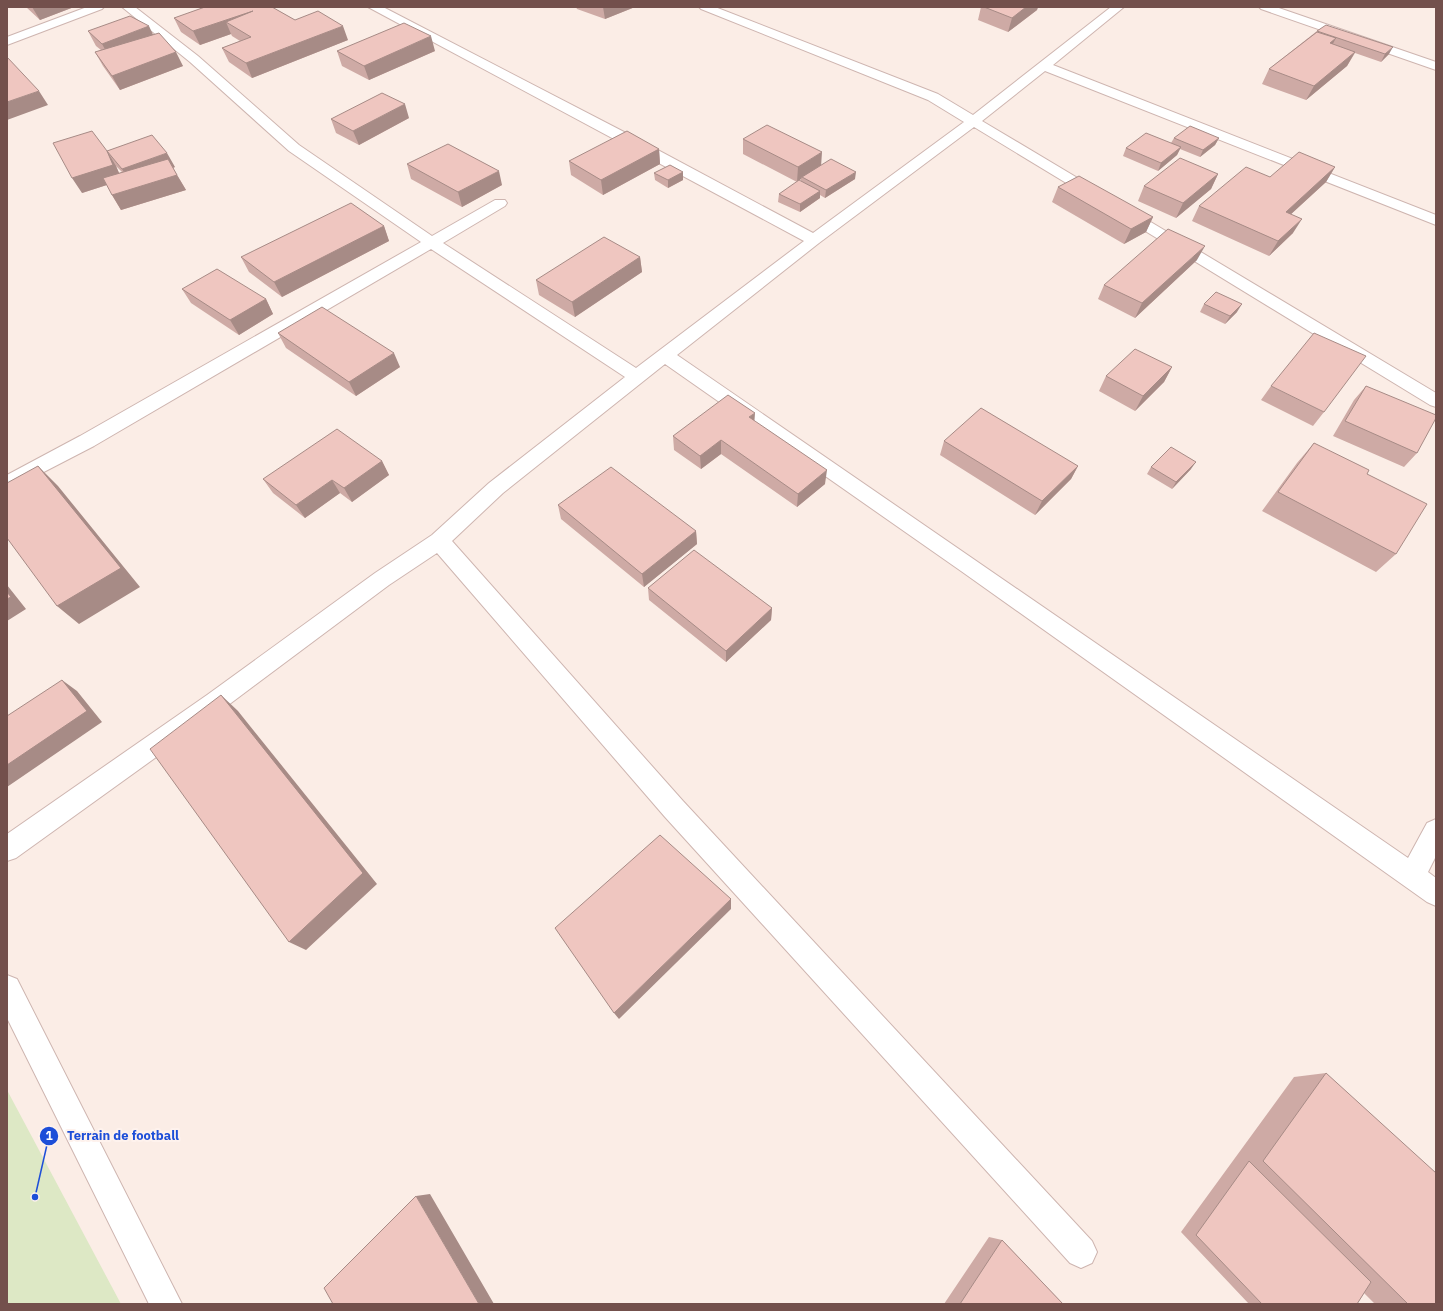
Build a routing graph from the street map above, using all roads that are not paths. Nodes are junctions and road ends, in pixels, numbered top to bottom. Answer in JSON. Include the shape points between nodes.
{"nodes":[{"id":1,"x":98,"y":7,"type":"edge"},
{"id":2,"x":128,"y":7,"type":"edge"},
{"id":3,"x":374,"y":7,"type":"edge"},
{"id":4,"x":705,"y":7,"type":"edge"},
{"id":5,"x":1118,"y":7,"type":"edge"},
{"id":6,"x":1265,"y":7,"type":"edge"},
{"id":7,"x":7,"y":41,"type":"edge"},
{"id":8,"x":1044,"y":66,"type":"junction"},
{"id":9,"x":1436,"y":66,"type":"edge"},
{"id":10,"x":974,"y":121,"type":"junction"},
{"id":11,"x":500,"y":203,"type":"dead end"},
{"id":12,"x":1436,"y":220,"type":"edge"},
{"id":13,"x":814,"y":240,"type":"junction"},
{"id":14,"x":431,"y":242,"type":"junction"},
{"id":15,"x":666,"y":356,"type":"junction"},
{"id":16,"x":637,"y":377,"type":"junction"},
{"id":17,"x":1436,"y":400,"type":"edge"},
{"id":18,"x":7,"y":484,"type":"edge"},
{"id":19,"x":439,"y":541,"type":"junction"},
{"id":20,"x":1436,"y":831,"type":"edge"},
{"id":21,"x":7,"y":849,"type":"edge"},
{"id":22,"x":1412,"y":876,"type":"junction"},
{"id":23,"x":1436,"y":893,"type":"edge"},
{"id":24,"x":7,"y":989,"type":"edge"},
{"id":25,"x":1081,"y":1252,"type":"dead end"},
{"id":26,"x":166,"y":1304,"type":"edge"}],
"edges":[{"from":1,"to":7,"type":"street"},
{"from":2,"to":14,"type":"street","via":[[194,59],[294,148]]},
{"from":3,"to":13,"type":"street"},
{"from":4,"to":10,"type":"street","via":[[933,97]]},
{"from":5,"to":8,"type":"street"},
{"from":6,"to":9,"type":"street"},
{"from":8,"to":10,"type":"street"},
{"from":8,"to":12,"type":"street"},
{"from":10,"to":13,"type":"street"},
{"from":10,"to":17,"type":"street"},
{"from":11,"to":14,"type":"street"},
{"from":13,"to":15,"type":"street"},
{"from":14,"to":16,"type":"street"},
{"from":14,"to":18,"type":"street","via":[[87,441]]},
{"from":15,"to":16,"type":"street"},
{"from":15,"to":22,"type":"street"},
{"from":16,"to":19,"type":"street","via":[[496,488]]},
{"from":19,"to":21,"type":"street","via":[[382,579],[215,702]]},
{"from":19,"to":25,"type":"street","via":[[674,809]]},
{"from":20,"to":22,"type":"street"},
{"from":22,"to":23,"type":"street"},
{"from":24,"to":26,"type":"street"}]}
